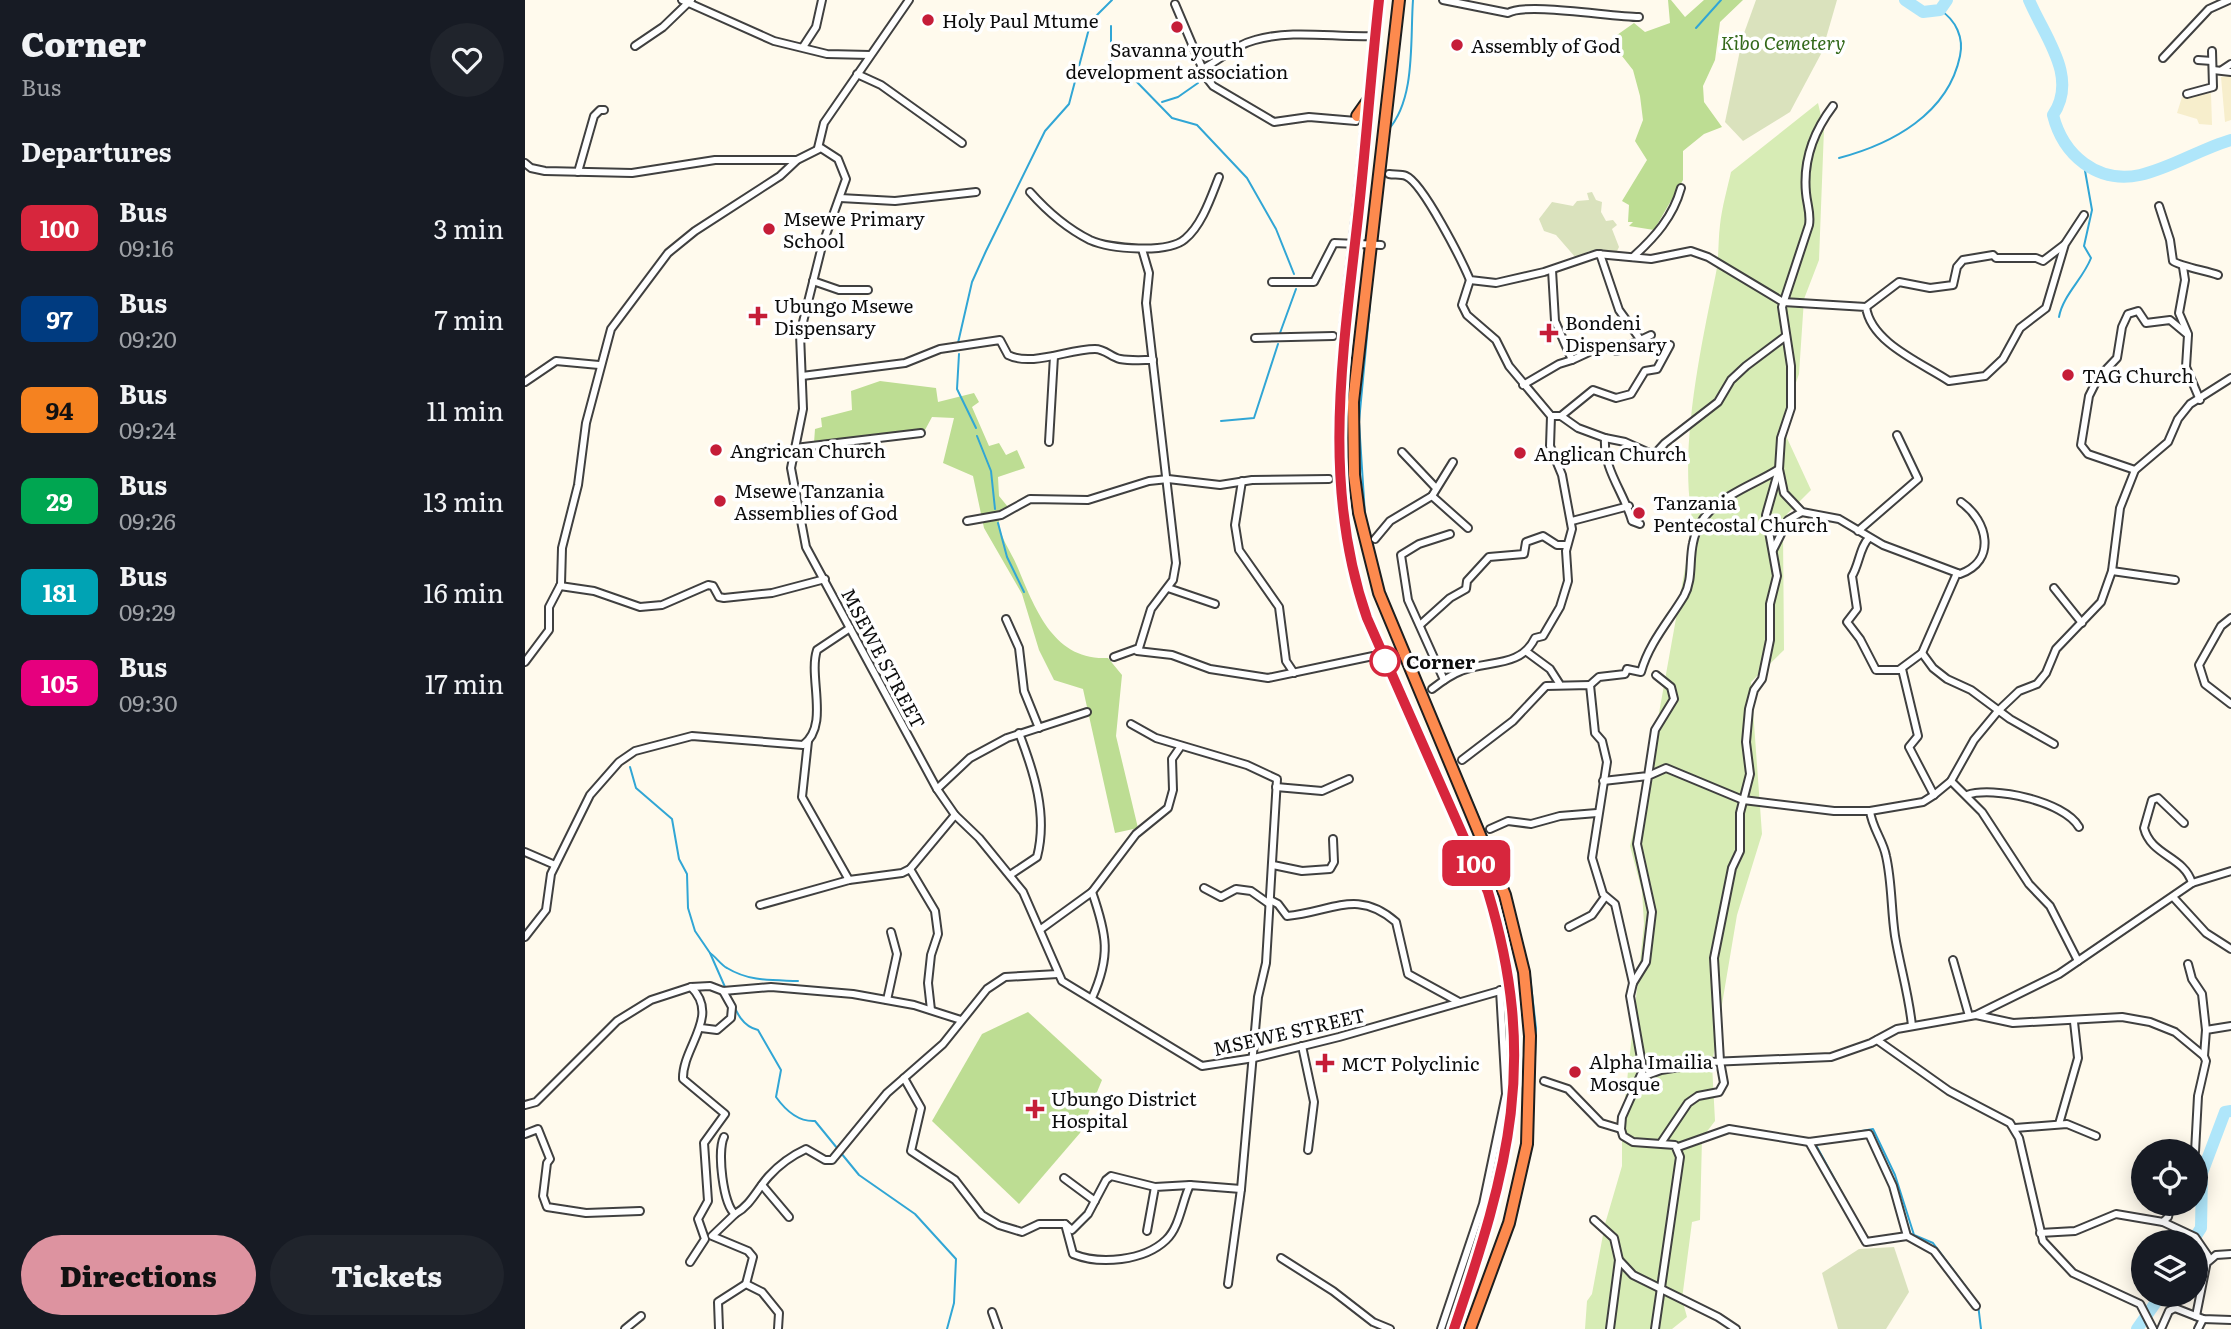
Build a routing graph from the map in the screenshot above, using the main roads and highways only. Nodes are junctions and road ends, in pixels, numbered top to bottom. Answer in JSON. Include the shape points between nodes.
{"nodes":[{"id":1,"x":1378,"y":0,"type":"edge"},
{"id":2,"x":1399,"y":0,"type":"edge"},
{"id":3,"x":1370,"y":99,"type":"junction"},
{"id":4,"x":1357,"y":118,"type":"road end"},
{"id":5,"x":1363,"y":435,"type":"dead end"},
{"id":6,"x":1353,"y":454,"type":"junction"},
{"id":7,"x":1454,"y":1329,"type":"edge"},
{"id":8,"x":1470,"y":1329,"type":"edge"}],
"edges":[{"from":1,"to":3,"type":"highway"},
{"from":2,"to":6,"type":"highway","via":[[1375,244],[1353,402]]},
{"from":3,"to":4,"type":"highway"},
{"from":3,"to":7,"type":"highway","via":[[1337,423],[1339,482],[1352,572],[1378,647],[1488,892],[1506,989],[1515,1077],[1509,1143]]},
{"from":5,"to":6,"type":"highway"},
{"from":6,"to":8,"type":"highway","via":[[1371,570],[1497,873],[1518,943],[1528,1003],[1531,1077],[1527,1144],[1509,1223]]}]}
